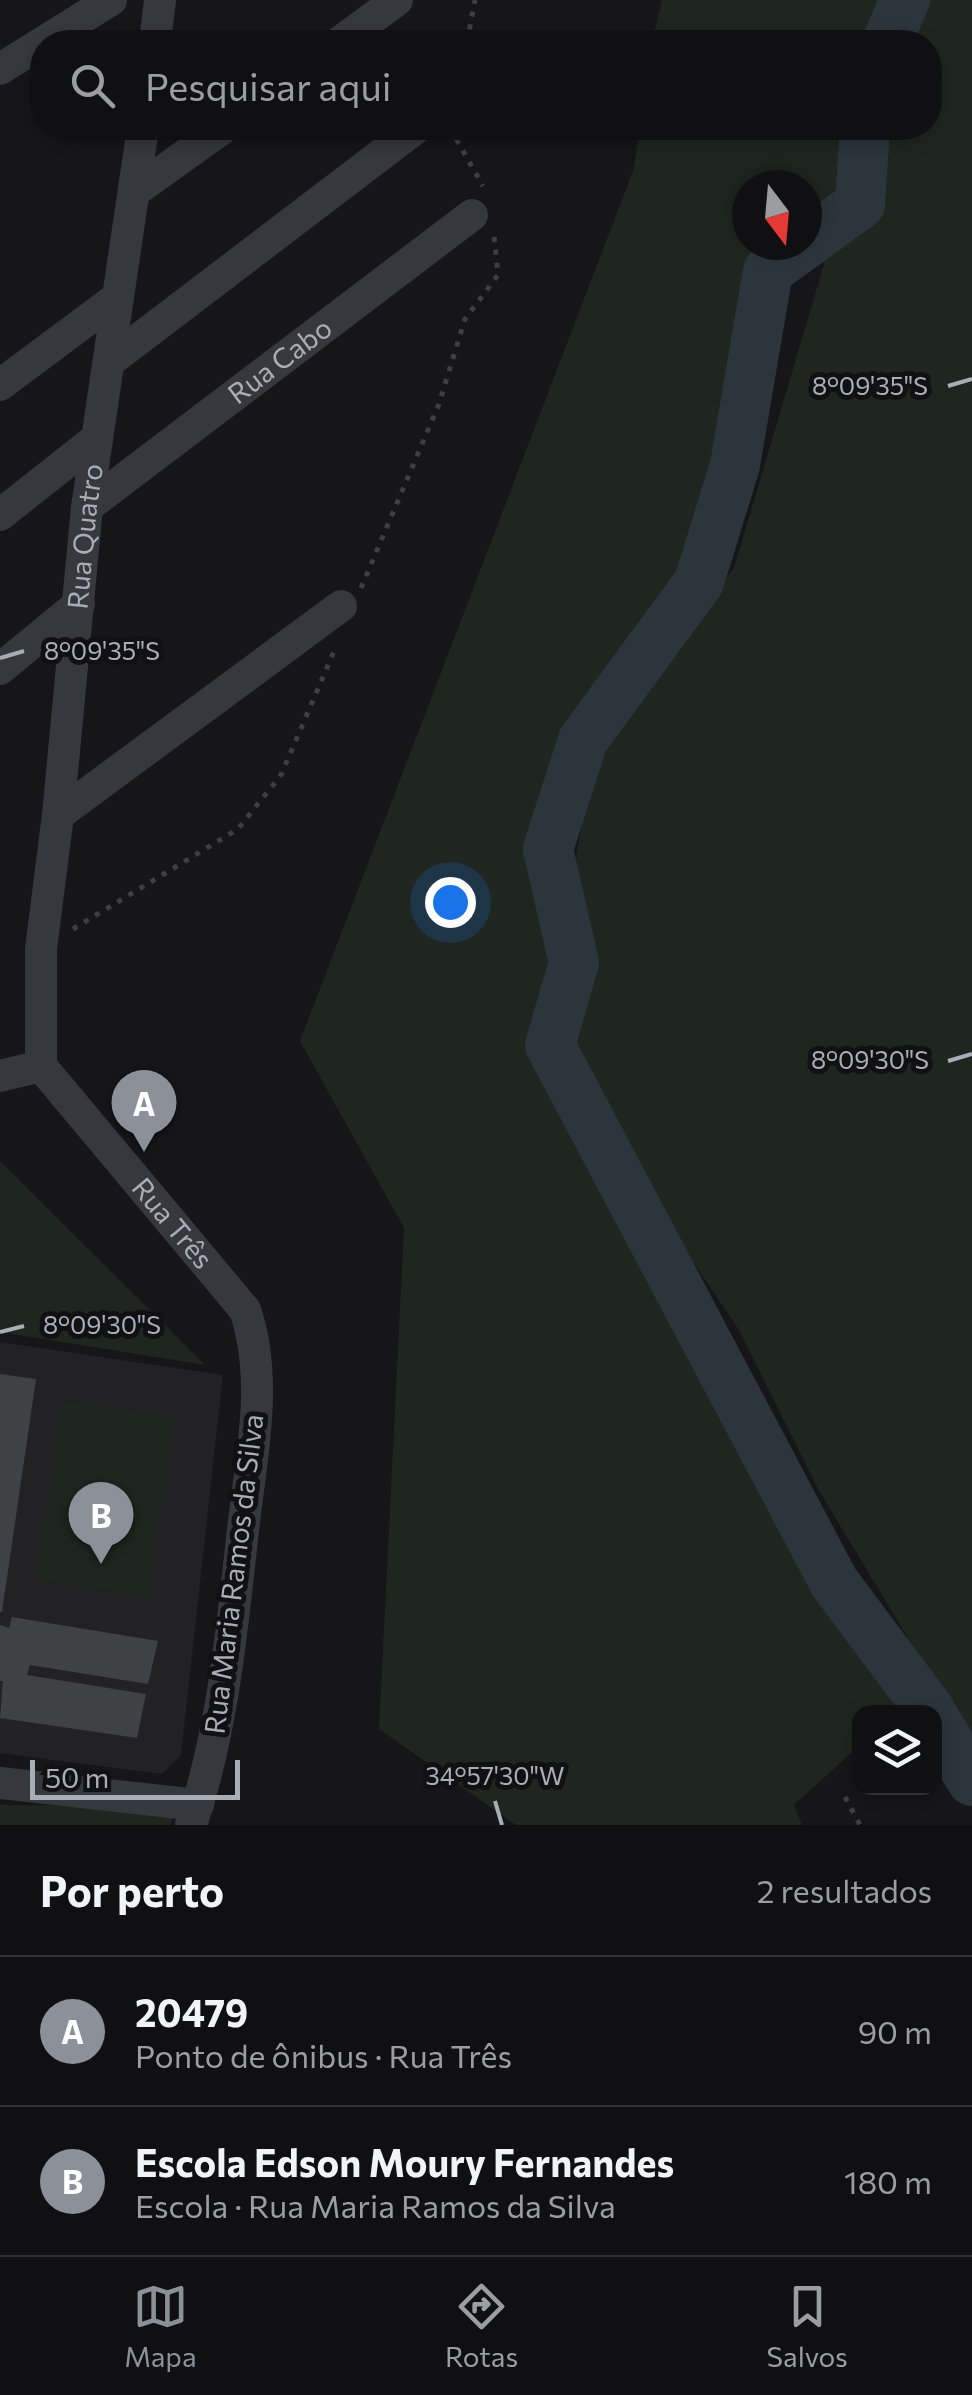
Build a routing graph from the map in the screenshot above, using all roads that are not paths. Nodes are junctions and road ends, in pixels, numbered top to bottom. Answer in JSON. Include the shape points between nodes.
{"nodes":[{"id":1,"x":111,"y":0,"type":"edge"},
{"id":2,"x":160,"y":0,"type":"edge"},
{"id":3,"x":397,"y":0,"type":"edge"},
{"id":4,"x":62,"y":30,"type":"edge"},
{"id":5,"x":156,"y":30,"type":"edge"},
{"id":6,"x":356,"y":30,"type":"edge"},
{"id":7,"x":30,"y":50,"type":"edge"},
{"id":8,"x":0,"y":68,"type":"edge"},
{"id":9,"x":141,"y":140,"type":"edge"},
{"id":10,"x":206,"y":140,"type":"edge"},
{"id":11,"x":400,"y":140,"type":"edge"},
{"id":12,"x":135,"y":191,"type":"junction"},
{"id":13,"x":472,"y":215,"type":"dead end"},
{"id":14,"x":118,"y":296,"type":"junction"},
{"id":15,"x":110,"y":360,"type":"junction"},
{"id":16,"x":0,"y":384,"type":"edge"},
{"id":17,"x":96,"y":439,"type":"junction"},
{"id":18,"x":86,"y":507,"type":"junction"},
{"id":19,"x":0,"y":515,"type":"edge"},
{"id":20,"x":79,"y":604,"type":"junction"},
{"id":21,"x":340,"y":606,"type":"dead end"},
{"id":22,"x":0,"y":669,"type":"edge"},
{"id":23,"x":58,"y":814,"type":"junction"},
{"id":24,"x":41,"y":1066,"type":"junction"},
{"id":25,"x":0,"y":1076,"type":"edge"},
{"id":26,"x":256,"y":1342,"type":"joint"},
{"id":27,"x":0,"y":1783,"type":"edge"},
{"id":28,"x":195,"y":1815,"type":"edge"}],
"edges":[{"from":1,"to":4,"type":"street"},
{"from":2,"to":5,"type":"street"},
{"from":3,"to":6,"type":"street"},
{"from":7,"to":8,"type":"street"},
{"from":9,"to":12,"type":"street","name":"Rua Quatro"},
{"from":10,"to":12,"type":"street"},
{"from":11,"to":15,"type":"street"},
{"from":12,"to":14,"type":"street","name":"Rua Quatro"},
{"from":13,"to":18,"type":"street","name":"Rua Cabo"},
{"from":14,"to":15,"type":"street","name":"Rua Quatro"},
{"from":14,"to":16,"type":"street"},
{"from":15,"to":17,"type":"street","name":"Rua Quatro"},
{"from":17,"to":18,"type":"street","name":"Rua Quatro"},
{"from":17,"to":19,"type":"street"},
{"from":18,"to":20,"type":"street","name":"Rua Quatro"},
{"from":20,"to":22,"type":"street"},
{"from":20,"to":23,"type":"street","name":"Rua Quatro"},
{"from":21,"to":23,"type":"street"},
{"from":23,"to":24,"type":"street","name":"Rua Quatro","via":[[40,948]]},
{"from":24,"to":25,"type":"street"},
{"from":24,"to":26,"type":"street","name":"Rua Três","via":[[245,1310]]},
{"from":26,"to":28,"type":"street","name":"Rua Maria Ramos da Silva","via":[[257,1407],[230,1652]]},
{"from":27,"to":28,"type":"street"}]}
